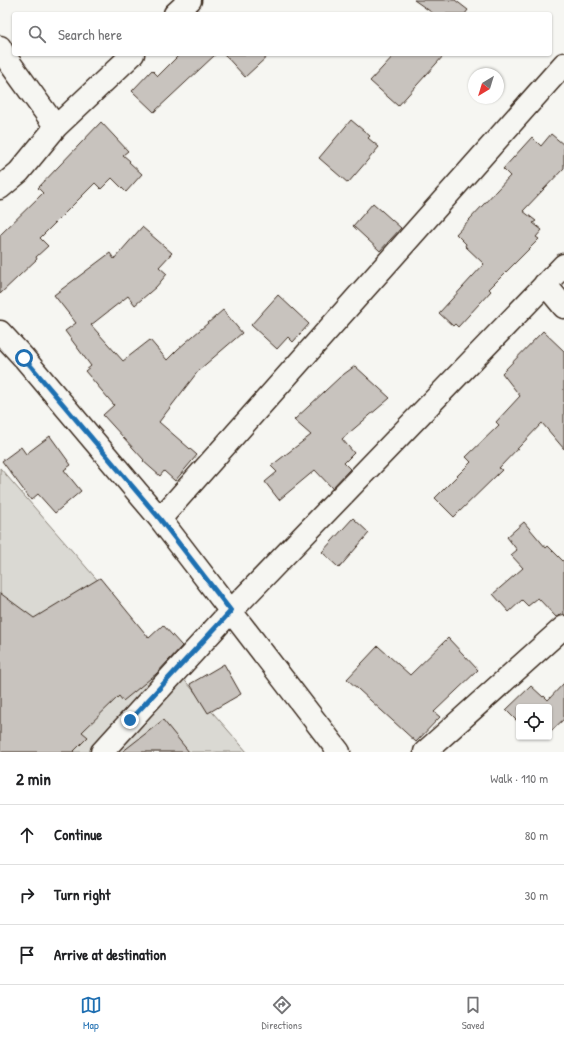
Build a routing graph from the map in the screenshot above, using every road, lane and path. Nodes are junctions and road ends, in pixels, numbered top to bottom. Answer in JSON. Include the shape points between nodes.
{"nodes":[{"id":1,"x":190,"y":0,"type":"edge"},
{"id":2,"x":177,"y":12,"type":"edge"},
{"id":3,"x":0,"y":47,"type":"edge"},
{"id":4,"x":131,"y":56,"type":"edge"},
{"id":5,"x":564,"y":64,"type":"edge"},
{"id":6,"x":56,"y":127,"type":"junction"},
{"id":7,"x":0,"y":188,"type":"edge"},
{"id":8,"x":564,"y":265,"type":"edge"},
{"id":9,"x":545,"y":284,"type":"junction"},
{"id":10,"x":564,"y":307,"type":"edge"},
{"id":11,"x":0,"y":332,"type":"edge"},
{"id":12,"x":160,"y":519,"type":"junction"},
{"id":13,"x":231,"y":611,"type":"junction"},
{"id":14,"x":564,"y":627,"type":"edge"},
{"id":15,"x":102,"y":752,"type":"edge"},
{"id":16,"x":339,"y":752,"type":"edge"},
{"id":17,"x":425,"y":752,"type":"edge"}],
"edges":[{"from":1,"to":2,"type":"street"},
{"from":3,"to":6,"type":"street"},
{"from":4,"to":6,"type":"street"},
{"from":5,"to":12,"type":"street"},
{"from":6,"to":7,"type":"street","via":[[18,172]]},
{"from":8,"to":9,"type":"street"},
{"from":9,"to":10,"type":"street"},
{"from":9,"to":13,"type":"street"},
{"from":11,"to":12,"type":"street"},
{"from":12,"to":13,"type":"street"},
{"from":13,"to":15,"type":"street"},
{"from":13,"to":16,"type":"street"},
{"from":14,"to":17,"type":"street"}]}
